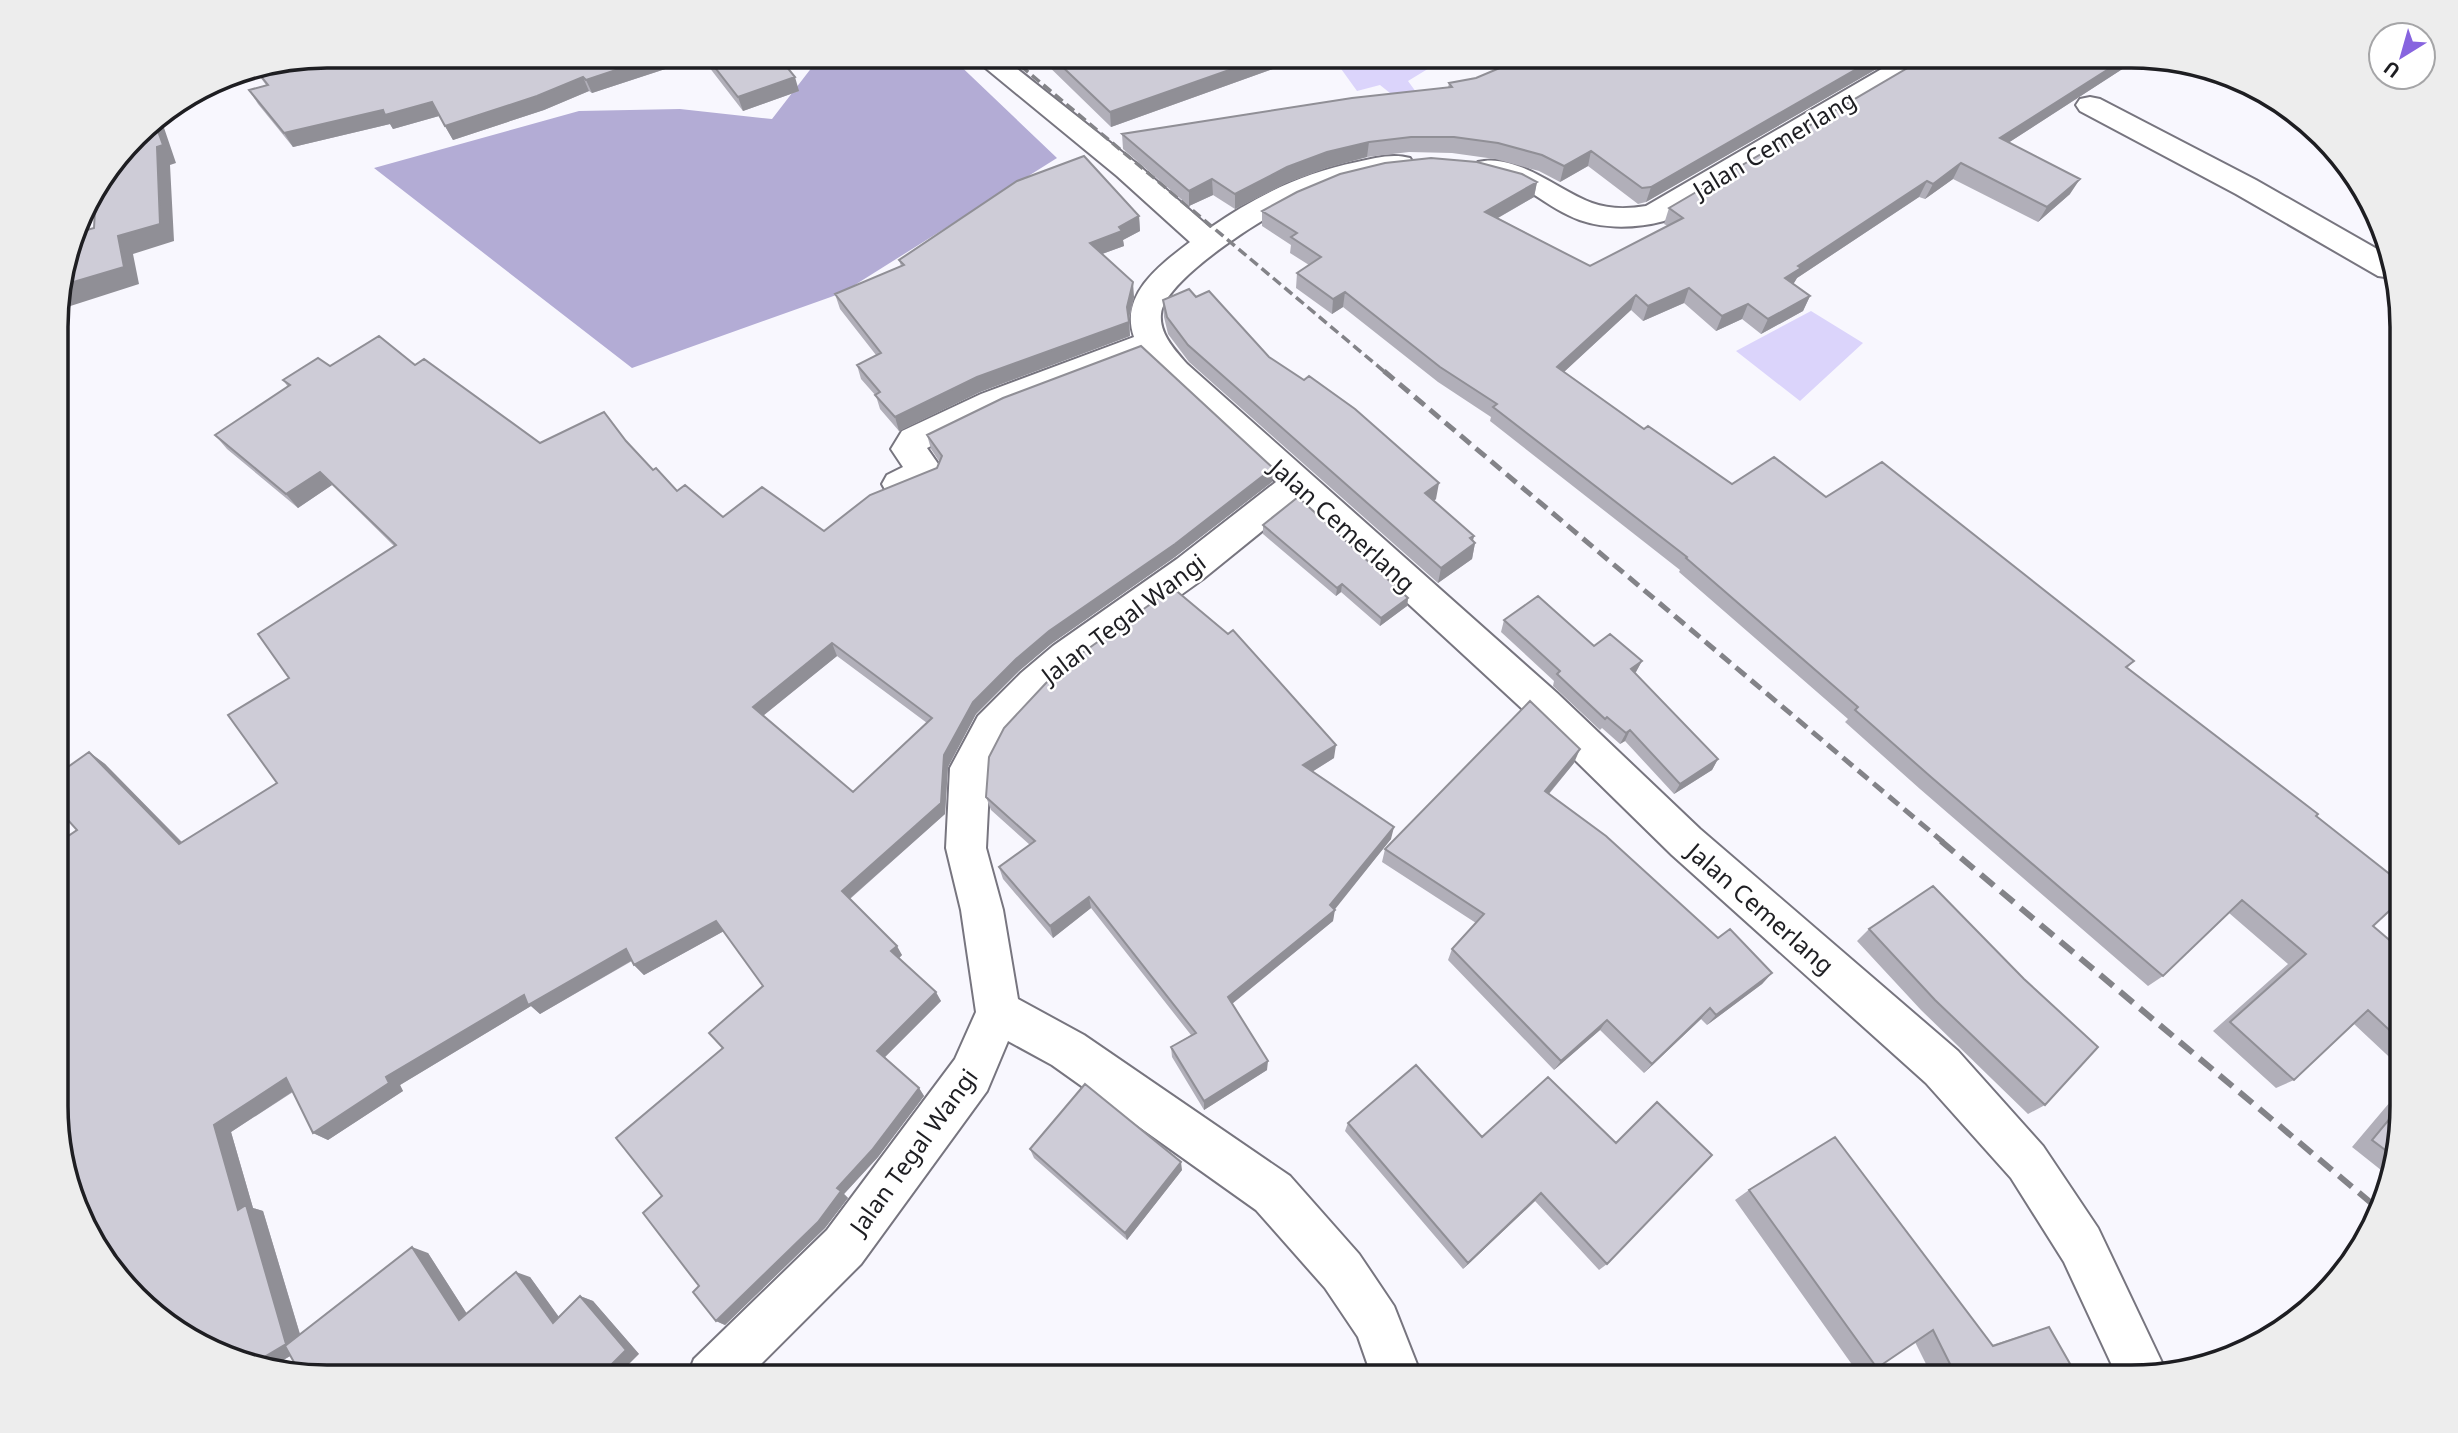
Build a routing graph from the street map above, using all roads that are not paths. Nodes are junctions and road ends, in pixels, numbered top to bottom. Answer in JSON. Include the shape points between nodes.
{"nodes":[{"id":1,"x":999,"y":68,"type":"edge"},
{"id":2,"x":1903,"y":68,"type":"edge"},
{"id":3,"x":2090,"y":105,"type":"edge"},
{"id":4,"x":1209,"y":243,"type":"junction"},
{"id":5,"x":2382,"y":265,"type":"edge"},
{"id":6,"x":1151,"y":344,"type":"junction"},
{"id":7,"x":899,"y":484,"type":"edge"},
{"id":8,"x":1297,"y":484,"type":"junction"},
{"id":9,"x":998,"y":1012,"type":"junction"},
{"id":10,"x":724,"y":1365,"type":"edge"},
{"id":11,"x":1393,"y":1365,"type":"edge"},
{"id":12,"x":2138,"y":1365,"type":"edge"}],
"edges":[{"from":1,"to":4,"type":"street","via":[[1127,170]]},
{"from":2,"to":4,"type":"street","name":"Jalan Cemerlang","via":[[1654,214],[1634,218],[1581,210],[1504,171],[1448,163],[1381,165],[1293,191]]},
{"from":3,"to":5,"type":"street"},
{"from":4,"to":6,"type":"street","name":"Jalan Cemerlang","via":[[1159,285],[1145,310]]},
{"from":6,"to":7,"type":"street","via":[[993,402],[914,440],[908,449],[926,471]]},
{"from":6,"to":8,"type":"street","name":"Jalan Cemerlang"},
{"from":8,"to":9,"type":"street","name":"Jalan Tegal Wangi","via":[[1034,684],[986,738],[970,768],[965,848],[982,910]]},
{"from":8,"to":12,"type":"street","name":"Jalan Cemerlang","via":[[1543,704],[1686,842],[1942,1067],[2027,1162],[2068,1224]]},
{"from":9,"to":10,"type":"street","name":"Jalan Tegal Wangi","via":[[971,1075],[844,1247]]},
{"from":9,"to":11,"type":"street","via":[[1068,1050],[1273,1193],[1342,1271],[1377,1323]]}]}
